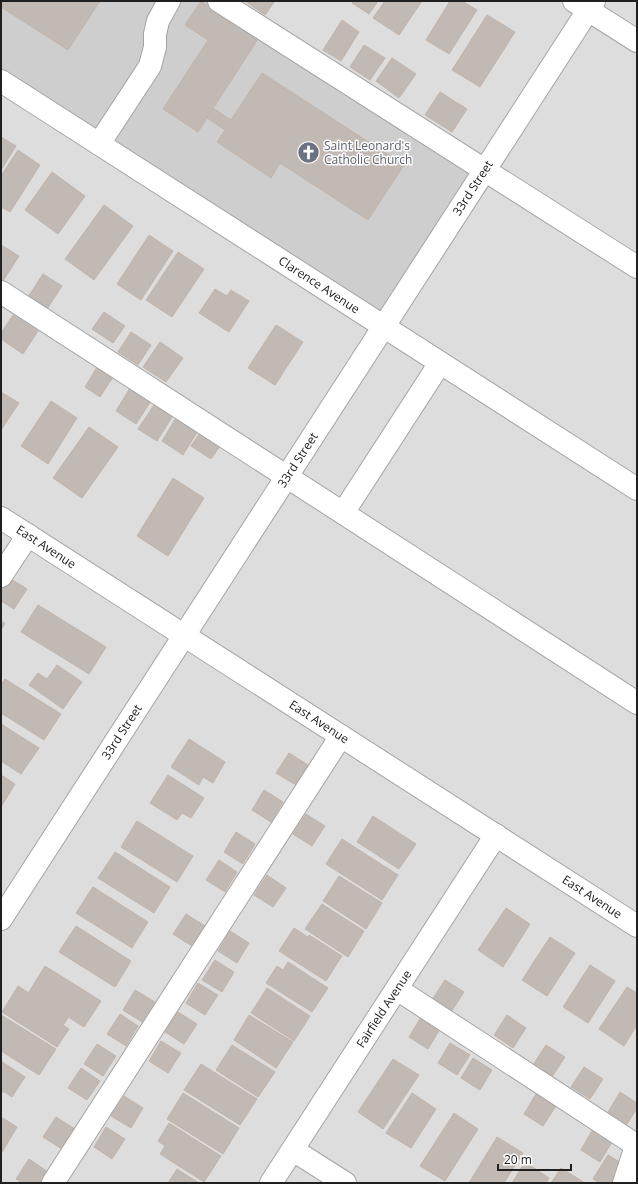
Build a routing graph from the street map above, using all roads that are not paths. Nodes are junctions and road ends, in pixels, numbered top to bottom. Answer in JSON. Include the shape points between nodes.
{"nodes":[{"id":1,"x":168,"y":1,"type":"edge"},
{"id":2,"x":219,"y":1,"type":"edge"},
{"id":3,"x":586,"y":4,"type":"edge"},
{"id":4,"x":637,"y":41,"type":"edge"},
{"id":5,"x":1,"y":81,"type":"edge"},
{"id":6,"x":99,"y":144,"type":"junction"},
{"id":7,"x":485,"y":170,"type":"junction"},
{"id":8,"x":637,"y":267,"type":"edge"},
{"id":9,"x":1,"y":292,"type":"edge"},
{"id":10,"x":384,"y":326,"type":"junction"},
{"id":11,"x":440,"y":363,"type":"junction"},
{"id":12,"x":287,"y":477,"type":"junction"},
{"id":13,"x":637,"y":489,"type":"edge"},
{"id":14,"x":342,"y":513,"type":"junction"},
{"id":15,"x":1,"y":518,"type":"edge"},
{"id":16,"x":28,"y":535,"type":"junction"},
{"id":17,"x":1,"y":576,"type":"edge"},
{"id":18,"x":184,"y":635,"type":"junction"},
{"id":19,"x":637,"y":703,"type":"edge"},
{"id":20,"x":341,"y":736,"type":"junction"},
{"id":21,"x":496,"y":835,"type":"junction"},
{"id":22,"x":1,"y":919,"type":"edge"},
{"id":23,"x":637,"y":926,"type":"edge"},
{"id":24,"x":397,"y":989,"type":"junction"},
{"id":25,"x":636,"y":1144,"type":"edge"},
{"id":26,"x":293,"y":1150,"type":"junction"},
{"id":27,"x":53,"y":1183,"type":"edge"},
{"id":28,"x":271,"y":1183,"type":"edge"},
{"id":29,"x":345,"y":1183,"type":"edge"},
{"id":30,"x":624,"y":1183,"type":"edge"}],
"edges":[{"from":1,"to":6,"type":"street","via":[[158,21],[150,66]]},
{"from":2,"to":7,"type":"street"},
{"from":3,"to":4,"type":"street"},
{"from":3,"to":7,"type":"street","name":"33rd Street"},
{"from":5,"to":6,"type":"street","name":"Clarence Avenue"},
{"from":6,"to":10,"type":"street","name":"Clarence Avenue"},
{"from":7,"to":8,"type":"street"},
{"from":7,"to":10,"type":"street","name":"33rd Street"},
{"from":9,"to":12,"type":"street"},
{"from":10,"to":11,"type":"street","name":"Clarence Avenue"},
{"from":10,"to":12,"type":"street","name":"33rd Street"},
{"from":11,"to":13,"type":"street","name":"Clarence Avenue"},
{"from":11,"to":14,"type":"street"},
{"from":12,"to":14,"type":"street"},
{"from":12,"to":18,"type":"street","name":"33rd Street"},
{"from":14,"to":19,"type":"street"},
{"from":15,"to":16,"type":"street","name":"East Avenue"},
{"from":16,"to":17,"type":"street"},
{"from":16,"to":18,"type":"street","name":"East Avenue"},
{"from":18,"to":20,"type":"street","name":"East Avenue"},
{"from":18,"to":22,"type":"street","name":"33rd Street"},
{"from":20,"to":21,"type":"street","name":"East Avenue"},
{"from":20,"to":27,"type":"street"},
{"from":21,"to":23,"type":"street","name":"East Avenue"},
{"from":21,"to":24,"type":"street","name":"Fairfield Avenue"},
{"from":24,"to":25,"type":"street"},
{"from":24,"to":26,"type":"street","name":"Fairfield Avenue"},
{"from":25,"to":30,"type":"street"},
{"from":26,"to":28,"type":"street","name":"Fairfield Avenue"},
{"from":26,"to":29,"type":"street"}]}
